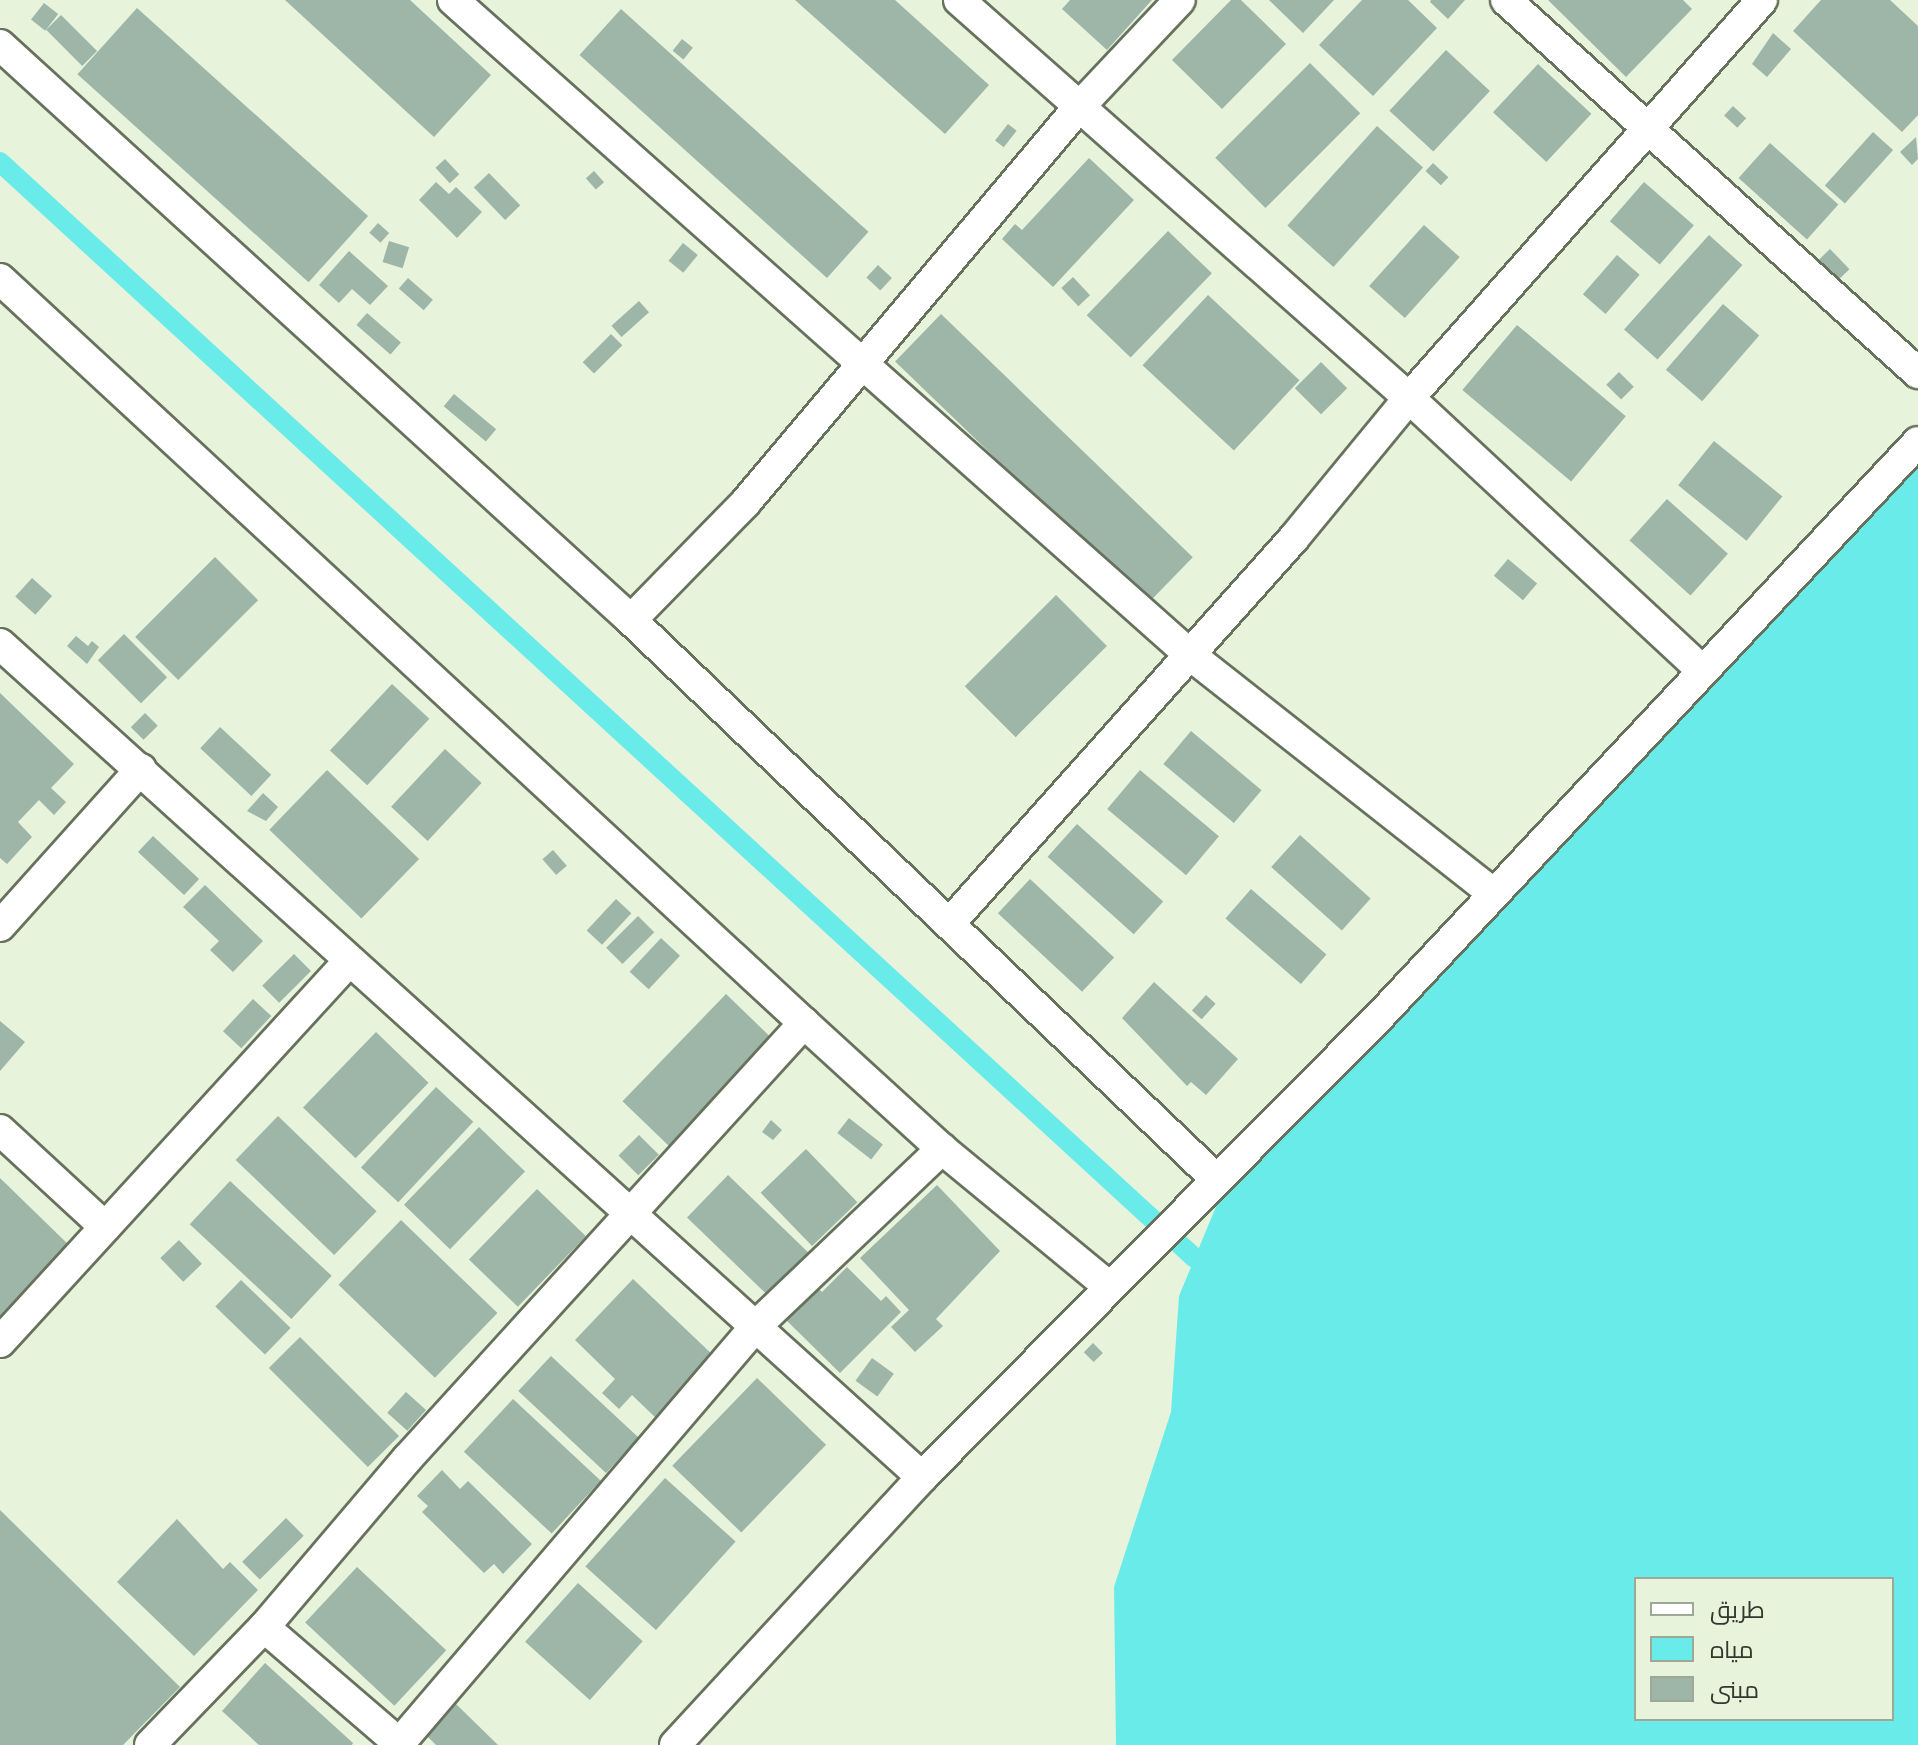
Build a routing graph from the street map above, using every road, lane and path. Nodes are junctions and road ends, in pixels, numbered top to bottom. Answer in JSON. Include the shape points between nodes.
{"nodes":[{"id":1,"x":453,"y":0,"type":"edge"},
{"id":2,"x":959,"y":0,"type":"edge"},
{"id":3,"x":1180,"y":0,"type":"edge"},
{"id":4,"x":1506,"y":0,"type":"edge"},
{"id":5,"x":1762,"y":0,"type":"edge"},
{"id":6,"x":0,"y":45,"type":"edge"},
{"id":7,"x":1079,"y":107,"type":"junction"},
{"id":8,"x":1647,"y":130,"type":"junction"},
{"id":9,"x":0,"y":279,"type":"edge"},
{"id":10,"x":865,"y":365,"type":"junction"},
{"id":11,"x":1918,"y":373,"type":"edge"},
{"id":12,"x":1409,"y":398,"type":"junction"},
{"id":13,"x":1918,"y":442,"type":"edge"},
{"id":14,"x":631,"y":620,"type":"junction"},
{"id":15,"x":0,"y":644,"type":"edge"},
{"id":16,"x":1189,"y":654,"type":"junction"},
{"id":17,"x":1703,"y":671,"type":"junction"},
{"id":18,"x":141,"y":769,"type":"junction"},
{"id":19,"x":1494,"y":894,"type":"junction"},
{"id":20,"x":949,"y":924,"type":"junction"},
{"id":21,"x":0,"y":926,"type":"edge"},
{"id":22,"x":349,"y":961,"type":"junction"},
{"id":23,"x":804,"y":1023,"type":"junction"},
{"id":24,"x":0,"y":1130,"type":"edge"},
{"id":25,"x":942,"y":1149,"type":"junction"},
{"id":26,"x":1216,"y":1179,"type":"junction"},
{"id":27,"x":629,"y":1217,"type":"junction"},
{"id":28,"x":105,"y":1227,"type":"junction"},
{"id":29,"x":1108,"y":1286,"type":"junction"},
{"id":30,"x":756,"y":1326,"type":"junction"},
{"id":31,"x":0,"y":1342,"type":"edge"},
{"id":32,"x":922,"y":1477,"type":"junction"},
{"id":33,"x":264,"y":1627,"type":"junction"},
{"id":34,"x":399,"y":1744,"type":"edge"},
{"id":35,"x":150,"y":1745,"type":"edge"},
{"id":36,"x":675,"y":1745,"type":"edge"}],
"edges":[{"from":1,"to":10,"type":"street"},
{"from":2,"to":7,"type":"street"},
{"from":3,"to":7,"type":"street"},
{"from":4,"to":8,"type":"street"},
{"from":5,"to":8,"type":"street"},
{"from":6,"to":14,"type":"street"},
{"from":7,"to":10,"type":"street"},
{"from":7,"to":12,"type":"street"},
{"from":8,"to":11,"type":"street"},
{"from":8,"to":12,"type":"street"},
{"from":9,"to":23,"type":"street"},
{"from":10,"to":14,"type":"street","via":[[746,502]]},
{"from":10,"to":16,"type":"street"},
{"from":12,"to":16,"type":"street","via":[[1294,538]]},
{"from":12,"to":17,"type":"street"},
{"from":13,"to":17,"type":"street"},
{"from":14,"to":20,"type":"street"},
{"from":15,"to":18,"type":"street"},
{"from":16,"to":19,"type":"street"},
{"from":16,"to":20,"type":"street"},
{"from":17,"to":19,"type":"street"},
{"from":18,"to":21,"type":"street"},
{"from":18,"to":22,"type":"street"},
{"from":19,"to":26,"type":"street"},
{"from":20,"to":26,"type":"street"},
{"from":22,"to":27,"type":"street"},
{"from":22,"to":28,"type":"street"},
{"from":23,"to":25,"type":"street"},
{"from":23,"to":27,"type":"street"},
{"from":24,"to":28,"type":"street"},
{"from":25,"to":29,"type":"street"},
{"from":25,"to":30,"type":"street"},
{"from":26,"to":29,"type":"street"},
{"from":27,"to":30,"type":"street"},
{"from":27,"to":33,"type":"street","via":[[407,1459]]},
{"from":28,"to":31,"type":"street"},
{"from":29,"to":32,"type":"street"},
{"from":30,"to":32,"type":"street"},
{"from":30,"to":34,"type":"street"},
{"from":32,"to":36,"type":"street"},
{"from":33,"to":34,"type":"street"},
{"from":33,"to":35,"type":"street"}]}
